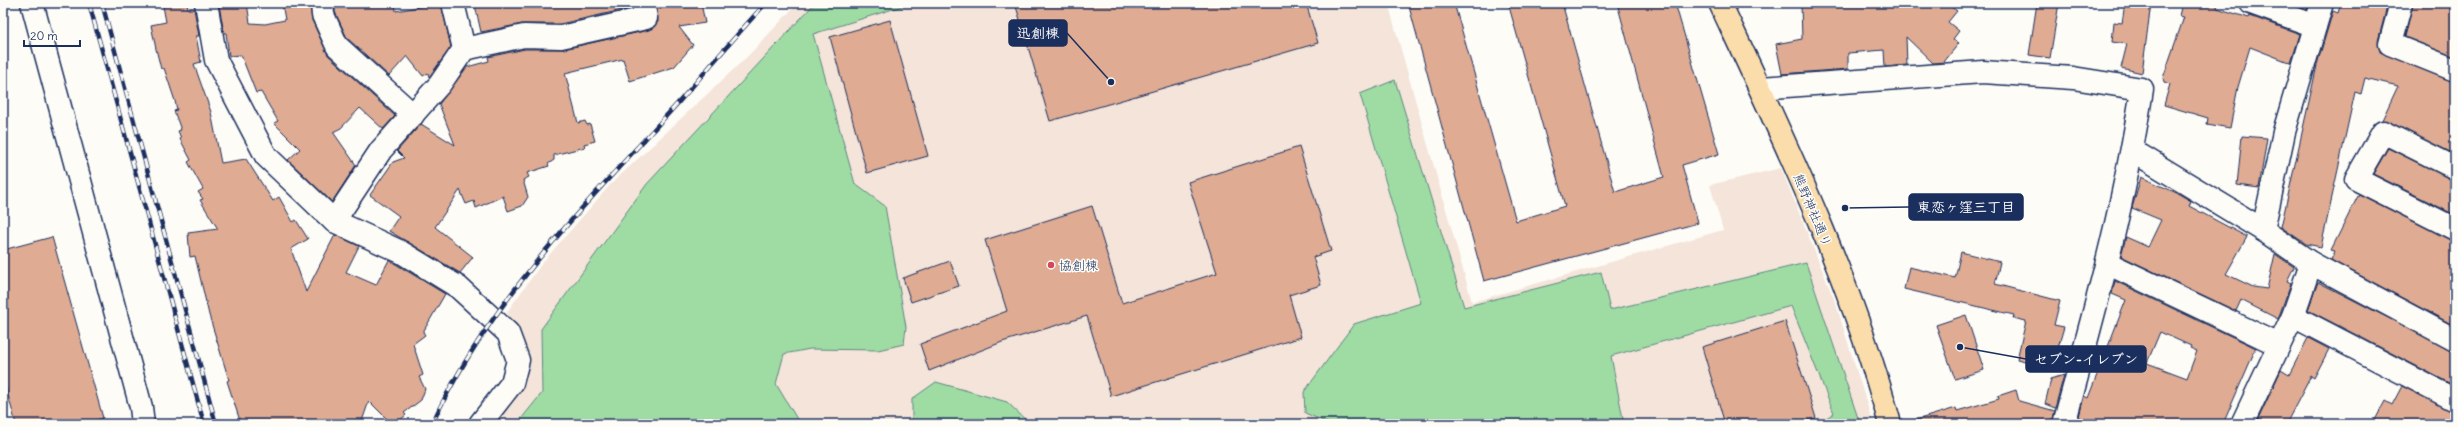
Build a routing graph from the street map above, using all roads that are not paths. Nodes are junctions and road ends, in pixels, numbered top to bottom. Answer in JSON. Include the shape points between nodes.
{"nodes":[{"id":1,"x":32,"y":3,"type":"edge"},
{"id":2,"x":206,"y":3,"type":"edge"},
{"id":3,"x":322,"y":3,"type":"edge"},
{"id":4,"x":453,"y":3,"type":"edge"},
{"id":5,"x":643,"y":3,"type":"edge"},
{"id":6,"x":1720,"y":3,"type":"edge"},
{"id":7,"x":2251,"y":3,"type":"edge"},
{"id":8,"x":2322,"y":3,"type":"edge"},
{"id":9,"x":2401,"y":3,"type":"edge"},
{"id":10,"x":2315,"y":26,"type":"junction"},
{"id":11,"x":464,"y":49,"type":"junction"},
{"id":12,"x":2455,"y":70,"type":"edge"},
{"id":13,"x":1760,"y":88,"type":"junction"},
{"id":14,"x":413,"y":115,"type":"junction"},
{"id":15,"x":2133,"y":151,"type":"junction"},
{"id":16,"x":2455,"y":168,"type":"edge"},
{"id":17,"x":334,"y":222,"type":"junction"},
{"id":18,"x":2455,"y":229,"type":"edge"},
{"id":19,"x":2263,"y":230,"type":"junction"},
{"id":20,"x":2108,"y":263,"type":"junction"},
{"id":21,"x":2311,"y":263,"type":"junction"},
{"id":22,"x":2293,"y":316,"type":"junction"},
{"id":23,"x":2455,"y":340,"type":"edge"},
{"id":24,"x":2279,"y":345,"type":"junction"},
{"id":25,"x":2455,"y":400,"type":"edge"},
{"id":26,"x":143,"y":424,"type":"edge"},
{"id":27,"x":480,"y":424,"type":"edge"},
{"id":28,"x":1890,"y":424,"type":"edge"},
{"id":29,"x":2064,"y":424,"type":"edge"},
{"id":30,"x":2242,"y":424,"type":"edge"}],
"edges":[{"from":1,"to":26,"type":"street","via":[[141,407]]},
{"from":2,"to":17,"type":"street","via":[[216,60],[266,156]]},
{"from":3,"to":14,"type":"street","via":[[323,14],[337,46]]},
{"from":4,"to":11,"type":"street"},
{"from":5,"to":11,"type":"street","via":[[646,18],[561,37],[524,36]]},
{"from":6,"to":13,"type":"main road","name":"熊野神社通り"},
{"from":7,"to":10,"type":"street"},
{"from":8,"to":10,"type":"street"},
{"from":9,"to":12,"type":"street","via":[[2390,44]]},
{"from":10,"to":19,"type":"street","via":[[2284,132]]},
{"from":11,"to":14,"type":"street","via":[[440,84]]},
{"from":13,"to":15,"type":"street","via":[[1984,72],[2073,78],[2142,89]]},
{"from":13,"to":28,"type":"main road","name":"熊野神社通り","via":[[1838,269]]},
{"from":14,"to":17,"type":"street","via":[[381,150]]},
{"from":15,"to":19,"type":"street"},
{"from":15,"to":20,"type":"street"},
{"from":16,"to":18,"type":"street","via":[[2383,132],[2356,179]]},
{"from":17,"to":27,"type":"street","via":[[401,252],[458,287],[508,333],[518,360],[512,382]]},
{"from":19,"to":21,"type":"street"},
{"from":20,"to":24,"type":"street"},
{"from":20,"to":29,"type":"street"},
{"from":21,"to":22,"type":"street"},
{"from":21,"to":23,"type":"street"},
{"from":22,"to":24,"type":"street"},
{"from":22,"to":25,"type":"street"},
{"from":24,"to":30,"type":"street"}]}
